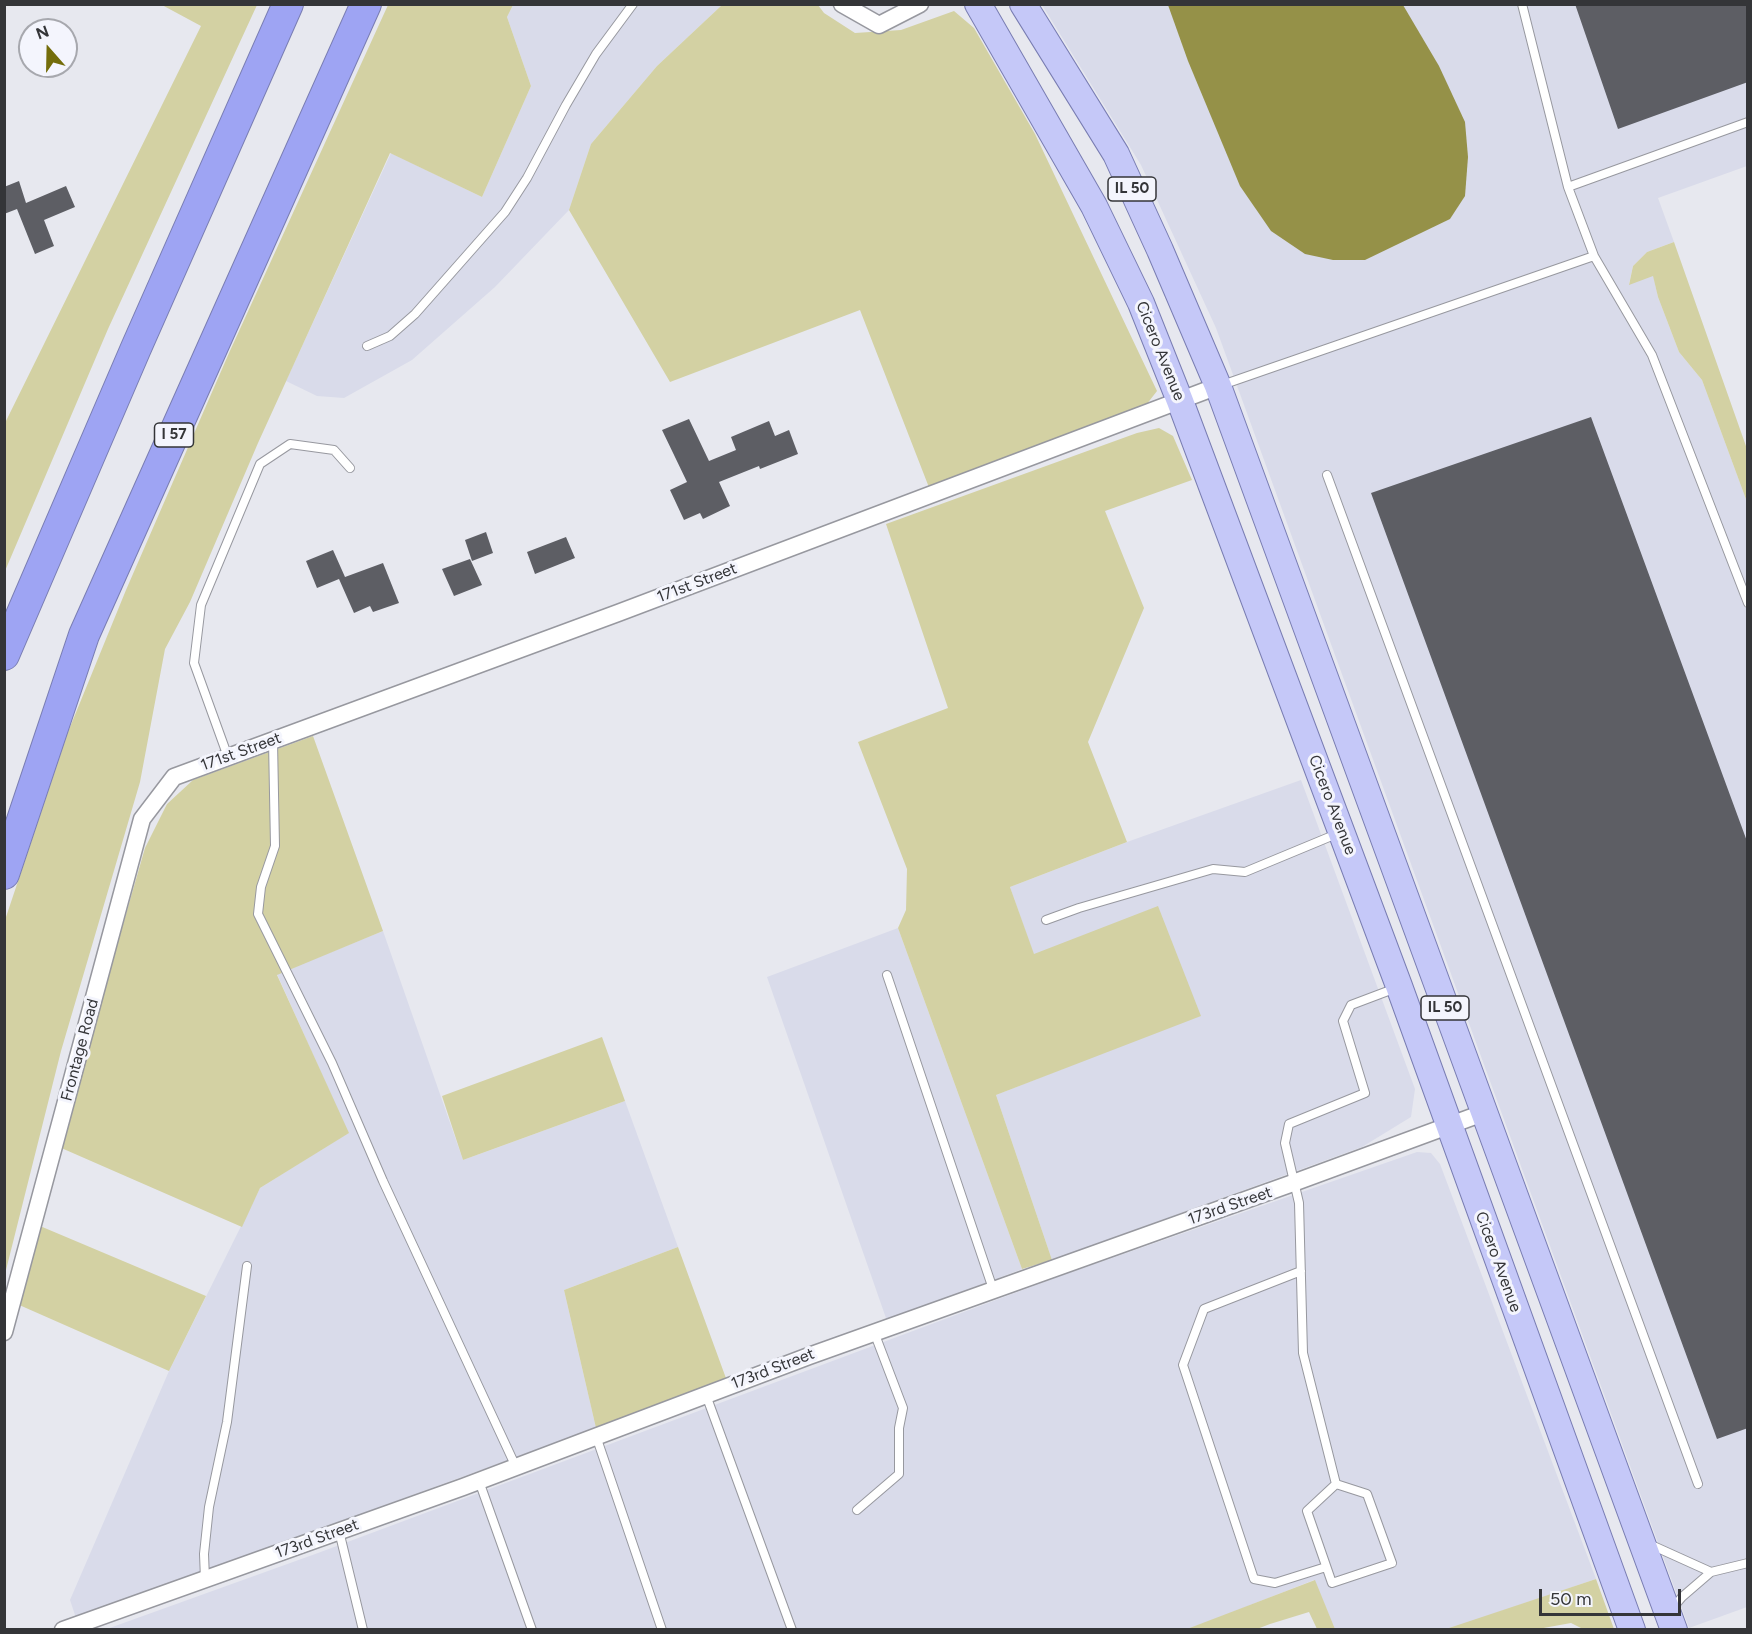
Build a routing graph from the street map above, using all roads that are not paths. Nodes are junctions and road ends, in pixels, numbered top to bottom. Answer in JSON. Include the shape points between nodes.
{"nodes":[{"id":1,"x":288,"y":4,"type":"edge"},
{"id":2,"x":366,"y":4,"type":"edge"},
{"id":3,"x":633,"y":4,"type":"edge"},
{"id":4,"x":842,"y":4,"type":"edge"},
{"id":5,"x":920,"y":4,"type":"edge"},
{"id":6,"x":978,"y":4,"type":"edge"},
{"id":7,"x":1023,"y":4,"type":"edge"},
{"id":8,"x":1522,"y":4,"type":"edge"},
{"id":9,"x":1748,"y":122,"type":"edge"},
{"id":10,"x":1568,"y":187,"type":"junction"},
{"id":11,"x":1594,"y":256,"type":"junction"},
{"id":12,"x":367,"y":346,"type":"dead end"},
{"id":13,"x":1218,"y":386,"type":"junction"},
{"id":14,"x":1180,"y":401,"type":"junction"},
{"id":15,"x":350,"y":468,"type":"dead end"},
{"id":16,"x":1327,"y":475,"type":"dead end"},
{"id":17,"x":1748,"y":603,"type":"edge"},
{"id":18,"x":4,"y":655,"type":"edge"},
{"id":19,"x":273,"y":740,"type":"junction"},
{"id":20,"x":228,"y":757,"type":"junction"},
{"id":21,"x":174,"y":777,"type":"joint"},
{"id":22,"x":1342,"y":832,"type":"junction"},
{"id":23,"x":4,"y":874,"type":"edge"},
{"id":24,"x":1046,"y":920,"type":"dead end"},
{"id":25,"x":887,"y":975,"type":"dead end"},
{"id":26,"x":1399,"y":986,"type":"junction"},
{"id":27,"x":1483,"y":1113,"type":"junction"},
{"id":28,"x":1449,"y":1126,"type":"junction"},
{"id":29,"x":1293,"y":1183,"type":"junction"},
{"id":30,"x":248,"y":1266,"type":"dead end"},
{"id":31,"x":1301,"y":1270,"type":"junction"},
{"id":32,"x":993,"y":1289,"type":"junction"},
{"id":33,"x":4,"y":1332,"type":"edge"},
{"id":34,"x":874,"y":1332,"type":"junction"},
{"id":35,"x":706,"y":1395,"type":"junction"},
{"id":36,"x":596,"y":1436,"type":"junction"},
{"id":37,"x":516,"y":1467,"type":"junction"},
{"id":38,"x":479,"y":1481,"type":"junction"},
{"id":39,"x":1336,"y":1484,"type":"junction"},
{"id":40,"x":1698,"y":1484,"type":"dead end"},
{"id":41,"x":1624,"y":1494,"type":"junction"},
{"id":42,"x":1588,"y":1507,"type":"junction"},
{"id":43,"x":857,"y":1510,"type":"dead end"},
{"id":44,"x":339,"y":1531,"type":"junction"},
{"id":45,"x":1641,"y":1540,"type":"junction"},
{"id":46,"x":1748,"y":1563,"type":"edge"},
{"id":47,"x":1326,"y":1567,"type":"junction"},
{"id":48,"x":1711,"y":1572,"type":"junction"},
{"id":49,"x":205,"y":1579,"type":"junction"},
{"id":50,"x":1671,"y":1622,"type":"edge"},
{"id":51,"x":63,"y":1629,"type":"edge"},
{"id":52,"x":363,"y":1629,"type":"edge"},
{"id":53,"x":532,"y":1629,"type":"edge"},
{"id":54,"x":662,"y":1629,"type":"edge"},
{"id":55,"x":792,"y":1629,"type":"edge"},
{"id":56,"x":1632,"y":1629,"type":"edge"}],
"edges":[{"from":1,"to":18,"type":"highway"},
{"from":2,"to":23,"type":"highway","number":"I 57","via":[[84,635]]},
{"from":3,"to":12,"type":"lane","via":[[596,54],[505,212],[415,314],[390,336]]},
{"from":4,"to":5,"type":"street","via":[[879,25]]},
{"from":6,"to":14,"type":"main road","name":"Cicero Avenue","number":"IL 50","via":[[1094,206],[1141,303]]},
{"from":7,"to":13,"type":"main road","number":"IL 50","via":[[1116,154]]},
{"from":8,"to":10,"type":"lane"},
{"from":9,"to":10,"type":"lane"},
{"from":10,"to":11,"type":"lane"},
{"from":11,"to":13,"type":"lane"},
{"from":11,"to":17,"type":"lane","via":[[1652,355]]},
{"from":13,"to":14,"type":"street","name":"171st Street"},
{"from":13,"to":27,"type":"main road","number":"IL 50"},
{"from":14,"to":19,"type":"street","name":"171st Street"},
{"from":14,"to":22,"type":"main road","name":"Cicero Avenue","number":"IL 50"},
{"from":15,"to":20,"type":"lane","via":[[334,450],[290,444],[260,464],[201,605],[194,663]]},
{"from":16,"to":40,"type":"lane"},
{"from":19,"to":20,"type":"street","name":"171st Street"},
{"from":19,"to":37,"type":"lane","via":[[275,846],[261,887],[258,914],[332,1063]]},
{"from":20,"to":21,"type":"street","name":"171st Street"},
{"from":21,"to":33,"type":"street","name":"Frontage Road","via":[[142,819]]},
{"from":22,"to":24,"type":"lane","via":[[1245,872],[1213,869]]},
{"from":22,"to":26,"type":"main road","name":"Cicero Avenue","number":"IL 50"},
{"from":25,"to":32,"type":"lane"},
{"from":26,"to":28,"type":"main road","name":"Cicero Avenue","number":"IL 50"},
{"from":26,"to":29,"type":"lane","via":[[1351,1005],[1343,1020],[1365,1093],[1289,1124],[1285,1143]]},
{"from":27,"to":28,"type":"street","name":"173rd Street"},
{"from":27,"to":41,"type":"main road","number":"IL 50"},
{"from":28,"to":29,"type":"street","name":"173rd Street"},
{"from":28,"to":42,"type":"main road","name":"Cicero Avenue","number":"IL 50"},
{"from":29,"to":31,"type":"lane","via":[[1299,1203]]},
{"from":29,"to":32,"type":"street","name":"173rd Street"},
{"from":30,"to":49,"type":"lane","via":[[227,1422],[208,1507]]},
{"from":31,"to":39,"type":"lane","via":[[1303,1353]]},
{"from":31,"to":47,"type":"lane","via":[[1204,1309],[1183,1365],[1254,1579],[1275,1583]]},
{"from":32,"to":34,"type":"street","name":"173rd Street"},
{"from":34,"to":35,"type":"street","name":"173rd Street"},
{"from":34,"to":43,"type":"lane","via":[[903,1408],[899,1474]]},
{"from":35,"to":36,"type":"street","name":"173rd Street"},
{"from":35,"to":55,"type":"lane"},
{"from":36,"to":37,"type":"street","name":"173rd Street"},
{"from":36,"to":54,"type":"lane"},
{"from":37,"to":38,"type":"street","name":"173rd Street"},
{"from":38,"to":44,"type":"street","name":"173rd Street"},
{"from":38,"to":53,"type":"lane"},
{"from":39,"to":47,"type":"lane","via":[[1307,1511]]},
{"from":39,"to":47,"type":"lane","via":[[1367,1494],[1392,1563],[1332,1583]]},
{"from":41,"to":42,"type":"main road"},
{"from":41,"to":45,"type":"main road","number":"IL 50"},
{"from":42,"to":56,"type":"main road","name":"Cicero Avenue","number":"IL 50"},
{"from":44,"to":49,"type":"street","name":"173rd Street"},
{"from":44,"to":52,"type":"lane"},
{"from":45,"to":48,"type":"lane"},
{"from":45,"to":50,"type":"main road","number":"IL 50"},
{"from":46,"to":48,"type":"lane"},
{"from":48,"to":50,"type":"lane","via":[[1682,1597]]},
{"from":49,"to":51,"type":"street","name":"173rd Street"}]}
